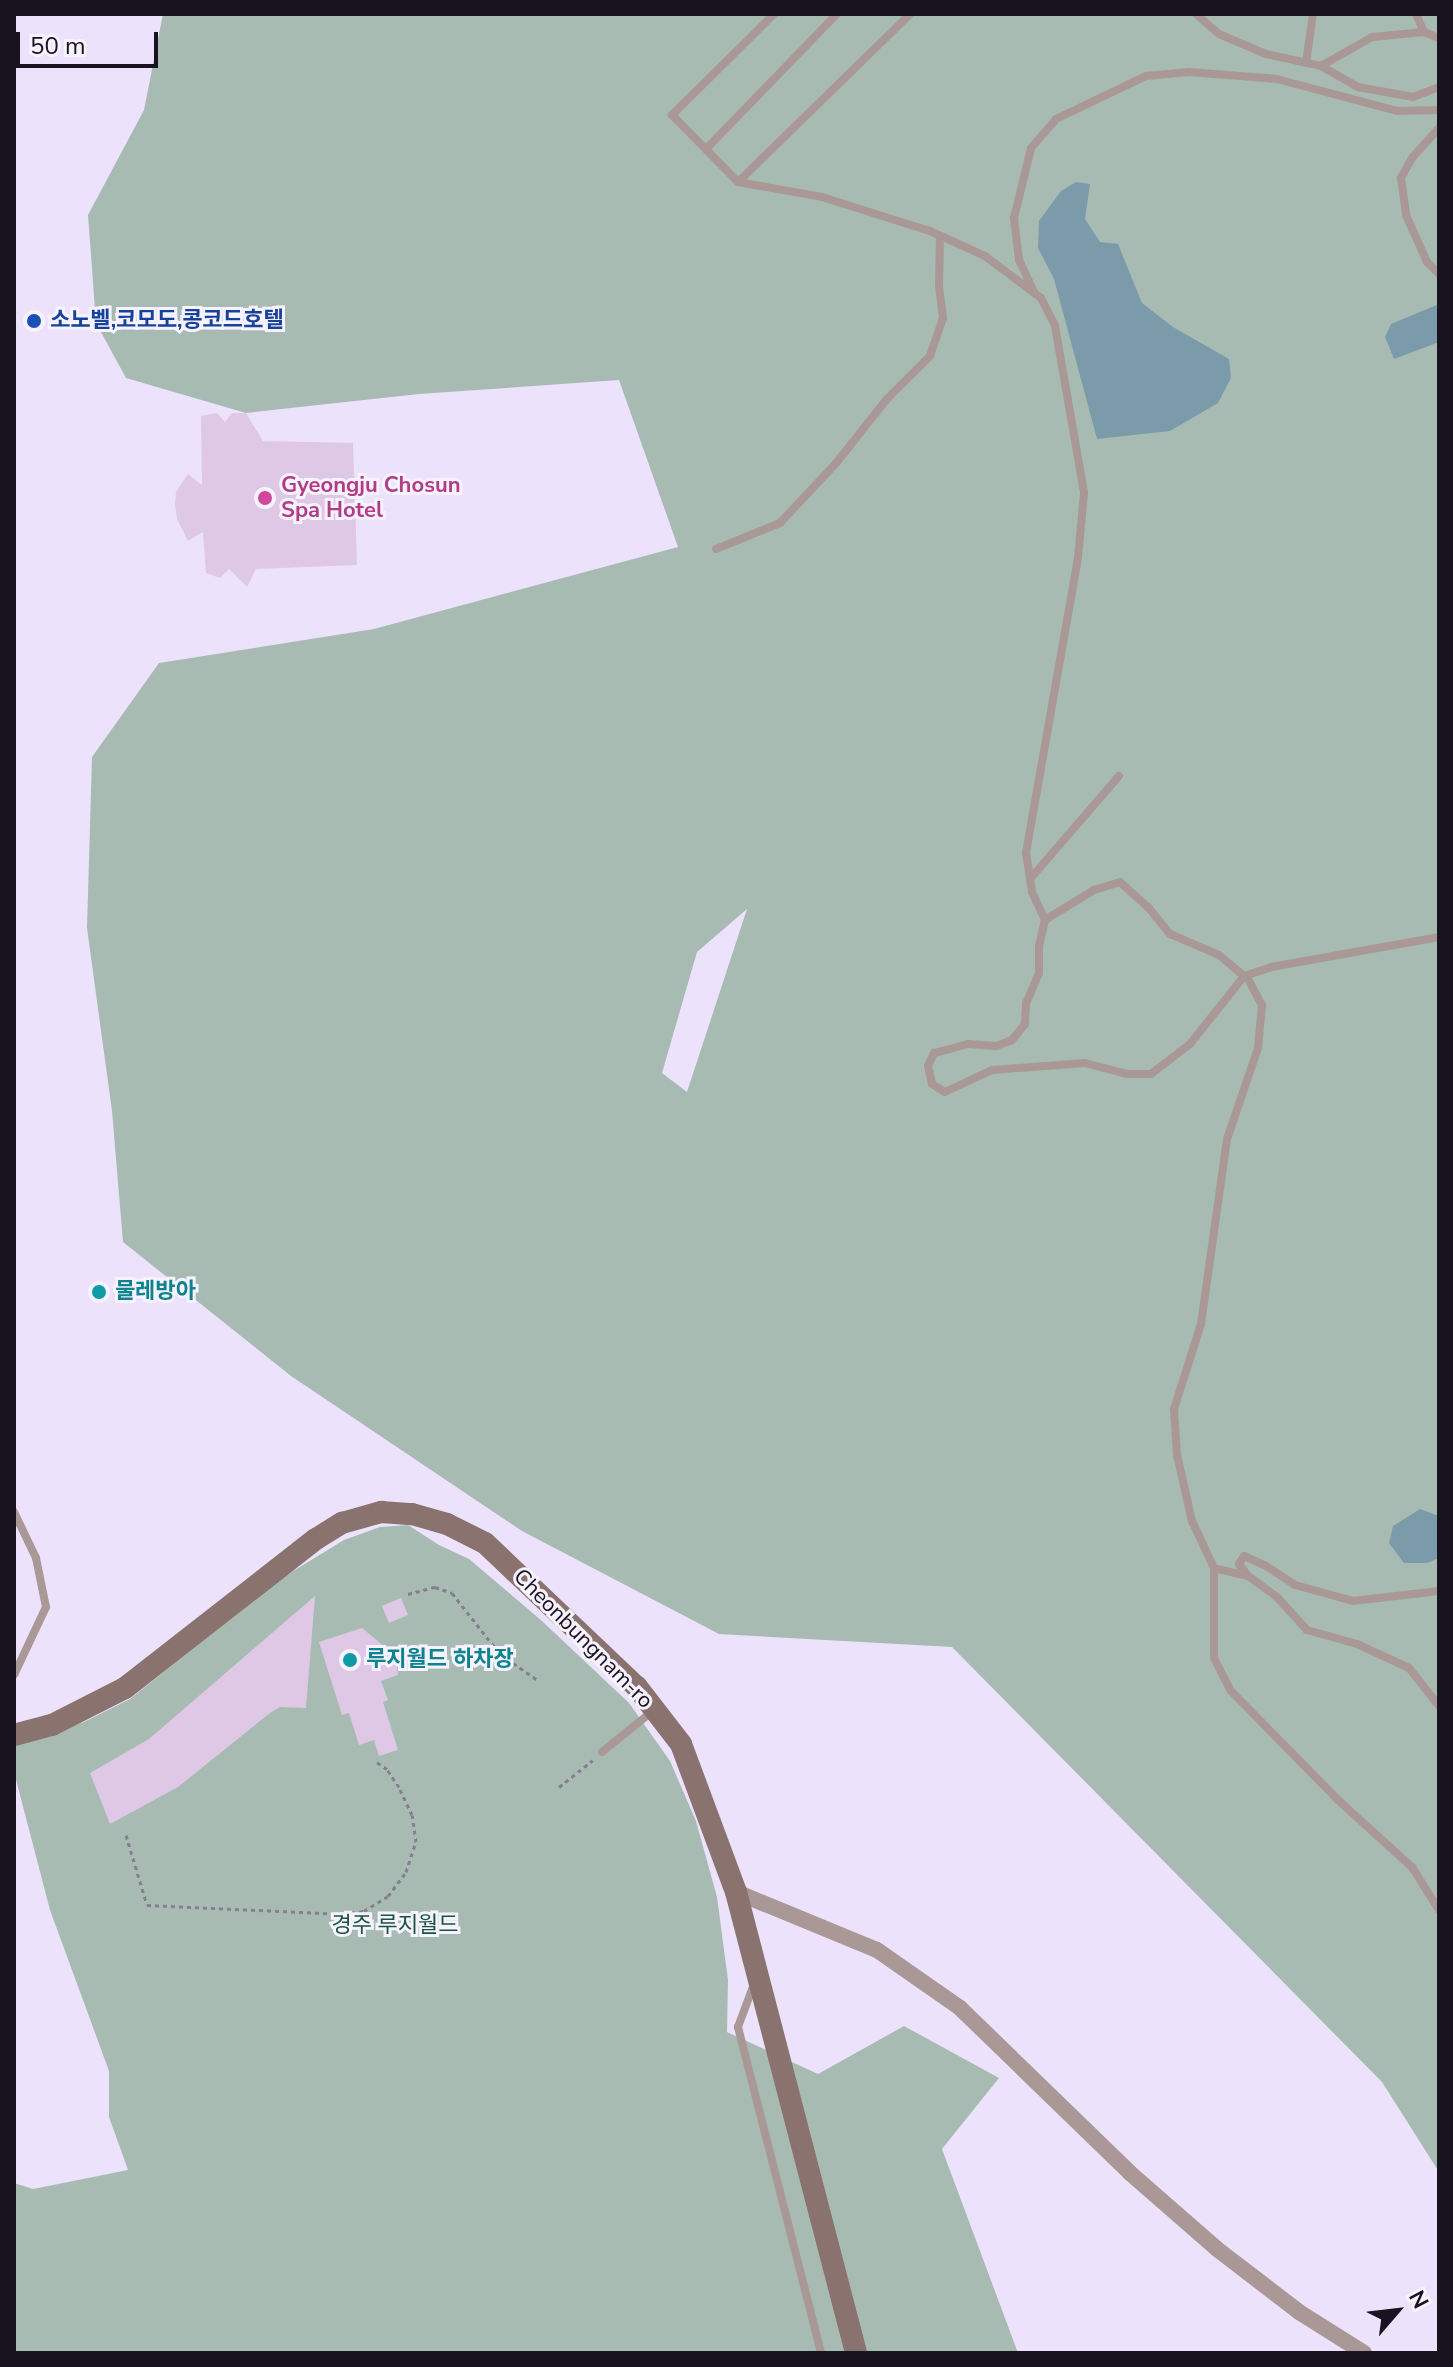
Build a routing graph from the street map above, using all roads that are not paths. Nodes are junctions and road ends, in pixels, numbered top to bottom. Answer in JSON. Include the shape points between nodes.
{"nodes":[{"id":1,"x":837,"y":14,"type":"edge"},
{"id":2,"x":910,"y":14,"type":"edge"},
{"id":3,"x":1196,"y":14,"type":"edge"},
{"id":4,"x":1313,"y":14,"type":"edge"},
{"id":5,"x":1416,"y":14,"type":"edge"},
{"id":6,"x":771,"y":15,"type":"edge"},
{"id":7,"x":1424,"y":32,"type":"junction"},
{"id":8,"x":1439,"y":38,"type":"edge"},
{"id":9,"x":1306,"y":63,"type":"junction"},
{"id":10,"x":1321,"y":66,"type":"junction"},
{"id":11,"x":1439,"y":87,"type":"edge"},
{"id":12,"x":1439,"y":110,"type":"edge"},
{"id":13,"x":1439,"y":128,"type":"edge"},
{"id":14,"x":706,"y":149,"type":"junction"},
{"id":15,"x":738,"y":182,"type":"junction"},
{"id":16,"x":940,"y":236,"type":"junction"},
{"id":17,"x":1439,"y":274,"type":"edge"},
{"id":18,"x":1034,"y":293,"type":"junction"},
{"id":19,"x":716,"y":549,"type":"dead end"},
{"id":20,"x":1119,"y":776,"type":"dead end"},
{"id":21,"x":1030,"y":879,"type":"junction"},
{"id":22,"x":1045,"y":920,"type":"junction"},
{"id":23,"x":1439,"y":937,"type":"edge"},
{"id":24,"x":1244,"y":976,"type":"junction"},
{"id":25,"x":14,"y":1512,"type":"edge"},
{"id":26,"x":1214,"y":1568,"type":"junction"},
{"id":27,"x":1248,"y":1576,"type":"junction"},
{"id":28,"x":1439,"y":1591,"type":"edge"},
{"id":29,"x":14,"y":1675,"type":"edge"},
{"id":30,"x":1439,"y":1706,"type":"edge"},
{"id":31,"x":655,"y":1710,"type":"junction"},
{"id":32,"x":14,"y":1735,"type":"edge"},
{"id":33,"x":602,"y":1752,"type":"road end"},
{"id":34,"x":736,"y":1892,"type":"junction"},
{"id":35,"x":1439,"y":1910,"type":"edge"},
{"id":36,"x":759,"y":1972,"type":"junction"},
{"id":37,"x":821,"y":2353,"type":"edge"},
{"id":38,"x":856,"y":2353,"type":"edge"},
{"id":39,"x":1364,"y":2353,"type":"edge"}],
"edges":[{"from":1,"to":14,"type":"lane"},
{"from":2,"to":15,"type":"lane"},
{"from":3,"to":9,"type":"lane","via":[[1219,34],[1266,54]]},
{"from":4,"to":9,"type":"lane"},
{"from":5,"to":7,"type":"lane"},
{"from":6,"to":14,"type":"lane","via":[[672,115]]},
{"from":7,"to":8,"type":"lane"},
{"from":7,"to":10,"type":"lane","via":[[1372,37]]},
{"from":9,"to":10,"type":"lane"},
{"from":10,"to":11,"type":"lane","via":[[1358,87],[1413,97]]},
{"from":12,"to":18,"type":"lane","via":[[1397,111],[1277,79],[1189,72],[1146,76],[1056,119],[1031,148],[1014,218],[1019,260]]},
{"from":13,"to":17,"type":"lane","via":[[1401,178],[1406,215],[1427,262]]},
{"from":14,"to":15,"type":"lane"},
{"from":15,"to":16,"type":"lane","via":[[822,197]]},
{"from":16,"to":18,"type":"lane","via":[[985,256]]},
{"from":16,"to":19,"type":"lane","via":[[943,318],[930,356],[780,523]]},
{"from":18,"to":21,"type":"lane","via":[[1055,326],[1084,493],[1078,558],[1026,853]]},
{"from":20,"to":21,"type":"lane"},
{"from":21,"to":22,"type":"lane"},
{"from":22,"to":24,"type":"lane","via":[[1094,890],[1120,882],[1170,934],[1219,955]]},
{"from":22,"to":24,"type":"lane","via":[[1039,973],[1026,1003],[1025,1024],[1012,1040],[996,1046],[968,1044],[934,1053],[928,1066],[932,1084],[945,1092],[992,1070],[1085,1063],[1151,1074],[1190,1044]]},
{"from":23,"to":24,"type":"lane"},
{"from":24,"to":26,"type":"lane","via":[[1262,1005],[1258,1048],[1227,1139],[1201,1324],[1174,1409],[1177,1455],[1192,1521]]},
{"from":25,"to":29,"type":"lane","via":[[36,1558],[46,1607]]},
{"from":26,"to":27,"type":"lane"},
{"from":26,"to":35,"type":"lane","via":[[1214,1658],[1231,1691],[1412,1867]]},
{"from":27,"to":28,"type":"lane","via":[[1239,1564],[1244,1556],[1295,1585],[1353,1601]]},
{"from":27,"to":30,"type":"lane","via":[[1277,1597],[1307,1630],[1357,1644],[1409,1668]]},
{"from":31,"to":32,"type":"main road","name":"Cheonbungnam-ro","via":[[485,1543],[447,1524],[381,1512],[342,1523],[316,1539],[125,1688],[52,1725]]},
{"from":31,"to":33,"type":"lane"},
{"from":31,"to":34,"type":"main road","name":"Cheonbungnam-ro","via":[[681,1744]]},
{"from":34,"to":36,"type":"main road","name":"Cheonbungnam-ro"},
{"from":34,"to":39,"type":"street","via":[[877,1950],[960,2008],[1130,2173],[1217,2249],[1299,2312]]},
{"from":36,"to":37,"type":"lane","via":[[738,2027]]},
{"from":36,"to":38,"type":"main road","name":"Cheonbungnam-ro"}]}
